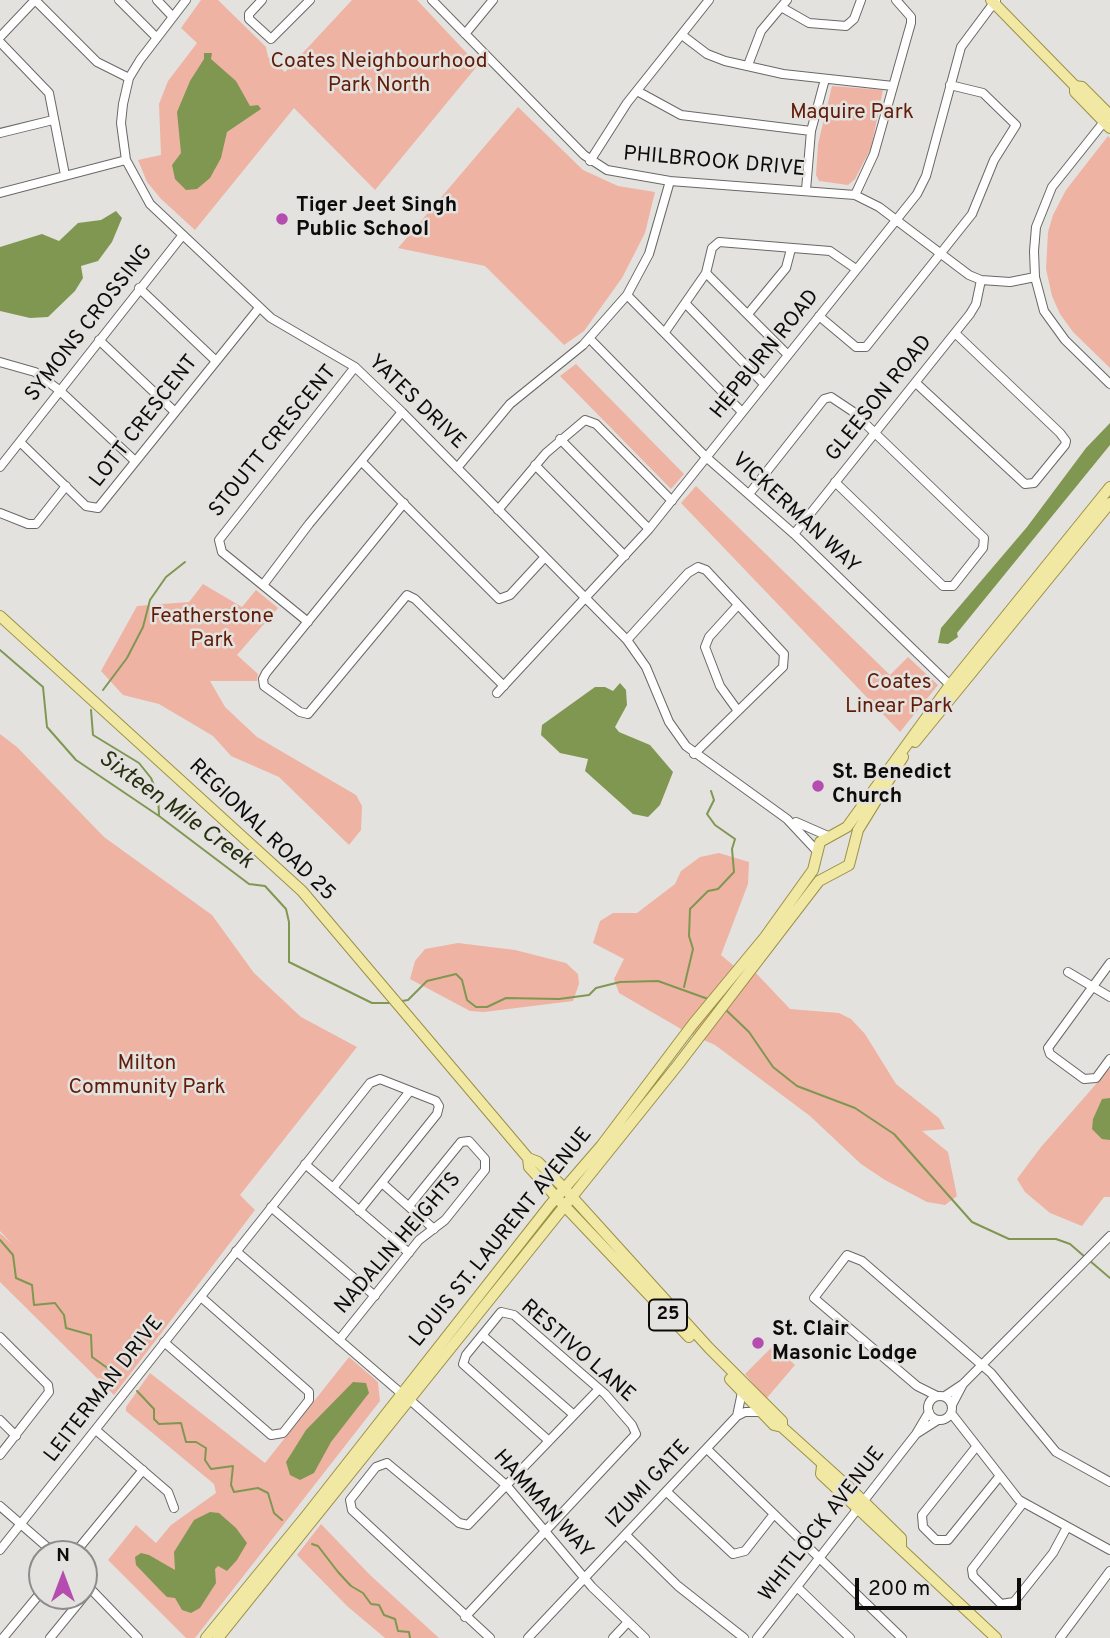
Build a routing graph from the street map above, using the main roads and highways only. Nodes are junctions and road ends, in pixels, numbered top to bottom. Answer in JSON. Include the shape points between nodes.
{"nodes":[{"id":1,"x":993,"y":1,"type":"edge"},
{"id":2,"x":1108,"y":122,"type":"edge"},
{"id":3,"x":1110,"y":488,"type":"edge"},
{"id":4,"x":1110,"y":503,"type":"edge"},
{"id":5,"x":0,"y":616,"type":"edge"},
{"id":6,"x":829,"y":836,"type":"junction"},
{"id":7,"x":816,"y":852,"type":"junction"},
{"id":8,"x":853,"y":852,"type":"junction"},
{"id":9,"x":836,"y":872,"type":"junction"},
{"id":10,"x":564,"y":1197,"type":"junction"},
{"id":11,"x":406,"y":1397,"type":"junction"},
{"id":12,"x":782,"y":1427,"type":"junction"},
{"id":13,"x":205,"y":1638,"type":"edge"},
{"id":14,"x":218,"y":1638,"type":"edge"},
{"id":15,"x":996,"y":1638,"type":"edge"}],
"edges":[{"from":1,"to":2,"type":"main road"},
{"from":3,"to":6,"type":"main road","via":[[950,685],[847,827]]},
{"from":4,"to":8,"type":"main road","via":[[905,754],[858,830]]},
{"from":5,"to":10,"type":"main road","name":"REGIONAL ROAD 25","number":"25","via":[[281,870],[528,1158],[529,1167]]},
{"from":6,"to":7,"type":"main road"},
{"from":6,"to":8,"type":"main road","via":[[843,837]]},
{"from":7,"to":9,"type":"main road","via":[[820,865]]},
{"from":7,"to":10,"type":"main road","name":"LOUIS ST. LAURENT AVENUE","via":[[813,870],[799,891]]},
{"from":8,"to":9,"type":"main road","via":[[849,865]]},
{"from":9,"to":10,"type":"main road","name":"LOUIS ST. LAURENT AVENUE","via":[[819,881],[677,1066]]},
{"from":10,"to":11,"type":"main road","name":"LOUIS ST. LAURENT AVENUE"},
{"from":10,"to":12,"type":"main road","name":"REGIONAL ROAD 25","number":"25","via":[[742,1392],[774,1425]]},
{"from":10,"to":12,"type":"main road","name":"REGIONAL ROAD 25","number":"25","via":[[782,1421]]},
{"from":11,"to":13,"type":"main road","name":"LOUIS ST. LAURENT AVENUE"},
{"from":11,"to":14,"type":"main road","name":"LOUIS ST. LAURENT AVENUE"},
{"from":12,"to":15,"type":"main road","name":"REGIONAL ROAD 25","number":"25","via":[[829,1468],[861,1506],[901,1538],[901,1547]]}]}
